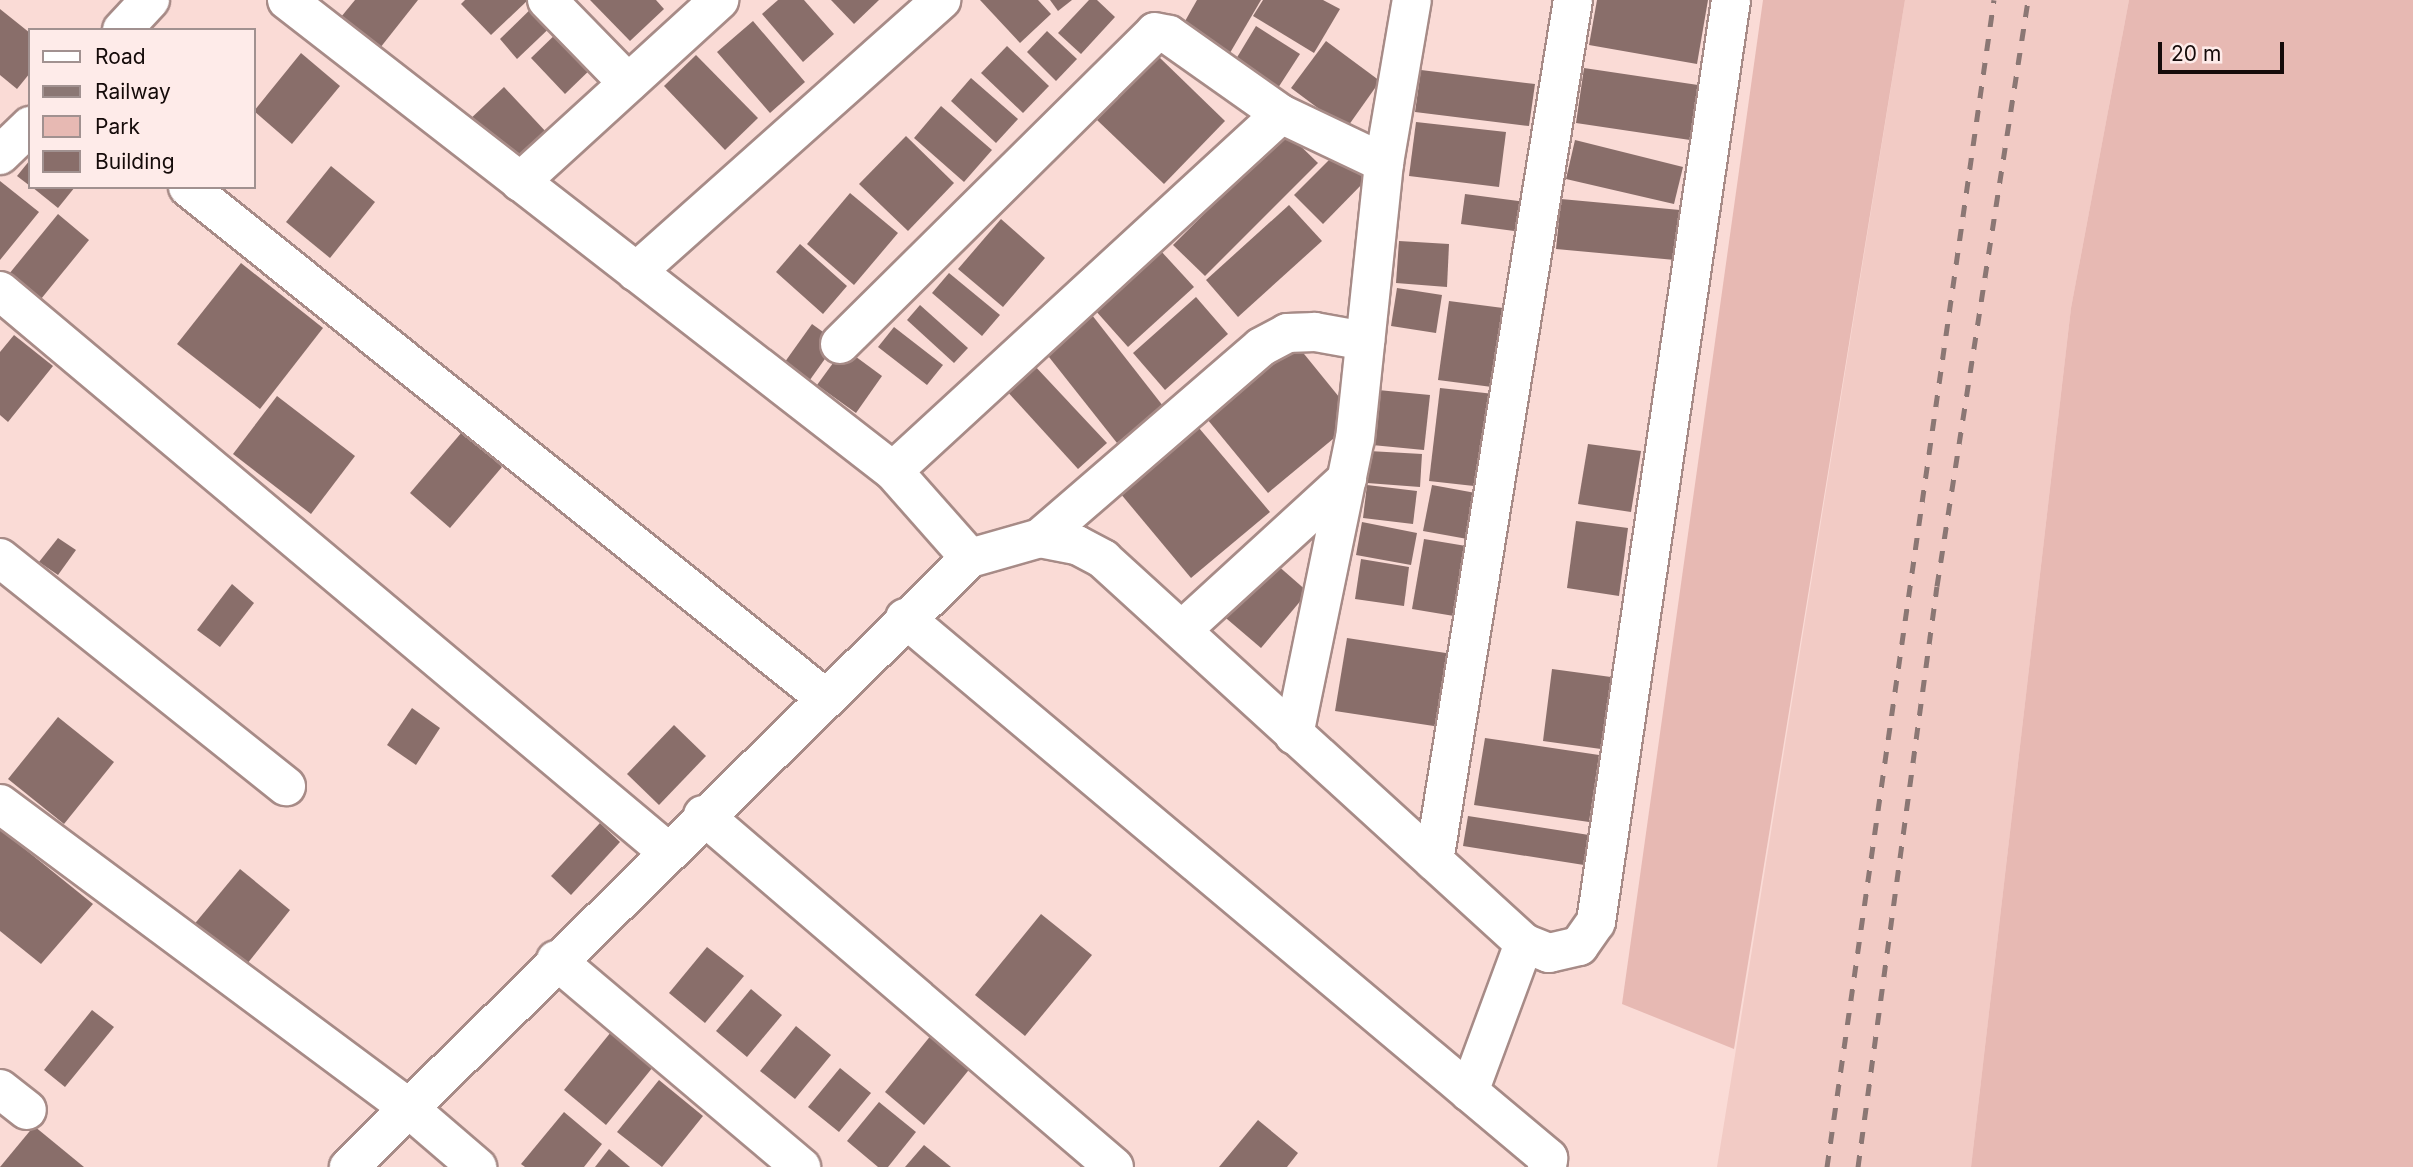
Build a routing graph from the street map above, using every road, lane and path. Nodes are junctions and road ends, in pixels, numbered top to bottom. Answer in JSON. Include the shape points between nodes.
{"nodes":[{"id":1,"x":287,"y":0,"type":"edge"},
{"id":2,"x":547,"y":0,"type":"edge"},
{"id":3,"x":719,"y":0,"type":"edge"},
{"id":4,"x":941,"y":0,"type":"edge"},
{"id":5,"x":1412,"y":0,"type":"edge"},
{"id":6,"x":1573,"y":0,"type":"edge"},
{"id":7,"x":1731,"y":0,"type":"edge"},
{"id":8,"x":148,"y":1,"type":"edge"},
{"id":9,"x":124,"y":28,"type":"edge"},
{"id":10,"x":628,"y":83,"type":"junction"},
{"id":11,"x":1281,"y":114,"type":"junction"},
{"id":12,"x":28,"y":128,"type":"edge"},
{"id":13,"x":0,"y":155,"type":"edge"},
{"id":14,"x":1384,"y":163,"type":"junction"},
{"id":15,"x":520,"y":182,"type":"junction"},
{"id":16,"x":190,"y":189,"type":"edge"},
{"id":17,"x":636,"y":272,"type":"junction"},
{"id":18,"x":0,"y":291,"type":"edge"},
{"id":19,"x":1365,"y":341,"type":"junction"},
{"id":20,"x":841,"y":344,"type":"dead end"},
{"id":21,"x":893,"y":471,"type":"junction"},
{"id":22,"x":1347,"y":479,"type":"junction"},
{"id":23,"x":1040,"y":538,"type":"junction"},
{"id":24,"x":0,"y":558,"type":"edge"},
{"id":25,"x":970,"y":558,"type":"junction"},
{"id":26,"x":905,"y":618,"type":"junction"},
{"id":27,"x":1181,"y":631,"type":"junction"},
{"id":28,"x":824,"y":697,"type":"junction"},
{"id":29,"x":1294,"y":735,"type":"junction"},
{"id":30,"x":286,"y":786,"type":"dead end"},
{"id":31,"x":0,"y":804,"type":"edge"},
{"id":32,"x":703,"y":815,"type":"junction"},
{"id":33,"x":667,"y":851,"type":"junction"},
{"id":34,"x":1434,"y":861,"type":"junction"},
{"id":35,"x":1524,"y":943,"type":"junction"},
{"id":36,"x":556,"y":960,"type":"junction"},
{"id":37,"x":1469,"y":1091,"type":"junction"},
{"id":38,"x":406,"y":1106,"type":"junction"},
{"id":39,"x":349,"y":1167,"type":"edge"},
{"id":40,"x":477,"y":1167,"type":"edge"},
{"id":41,"x":801,"y":1167,"type":"edge"},
{"id":42,"x":1114,"y":1167,"type":"edge"},
{"id":43,"x":1547,"y":1167,"type":"edge"}],
"edges":[{"from":1,"to":15,"type":"street"},
{"from":2,"to":10,"type":"street"},
{"from":3,"to":10,"type":"street"},
{"from":4,"to":17,"type":"street"},
{"from":5,"to":14,"type":"street"},
{"from":6,"to":34,"type":"street"},
{"from":7,"to":35,"type":"street","via":[[1596,922],[1579,946],[1549,953]]},
{"from":8,"to":9,"type":"street"},
{"from":10,"to":15,"type":"street"},
{"from":11,"to":14,"type":"street"},
{"from":11,"to":20,"type":"street","via":[[1169,35],[1155,32]]},
{"from":11,"to":21,"type":"street"},
{"from":12,"to":13,"type":"street"},
{"from":14,"to":19,"type":"street"},
{"from":15,"to":17,"type":"street"},
{"from":16,"to":28,"type":"street"},
{"from":17,"to":21,"type":"street"},
{"from":18,"to":33,"type":"street"},
{"from":19,"to":22,"type":"street"},
{"from":19,"to":23,"type":"street","via":[[1315,332],[1287,333],[1261,347]]},
{"from":21,"to":25,"type":"street"},
{"from":22,"to":27,"type":"street"},
{"from":22,"to":29,"type":"street"},
{"from":23,"to":25,"type":"street"},
{"from":23,"to":27,"type":"street","via":[[1077,545],[1103,559]]},
{"from":24,"to":30,"type":"street"},
{"from":25,"to":26,"type":"street"},
{"from":26,"to":28,"type":"street"},
{"from":26,"to":37,"type":"street"},
{"from":27,"to":29,"type":"street"},
{"from":28,"to":32,"type":"street"},
{"from":29,"to":34,"type":"street"},
{"from":31,"to":38,"type":"street"},
{"from":32,"to":33,"type":"street"},
{"from":32,"to":42,"type":"street"},
{"from":33,"to":36,"type":"street"},
{"from":34,"to":35,"type":"street"},
{"from":35,"to":37,"type":"street"},
{"from":36,"to":38,"type":"street"},
{"from":36,"to":41,"type":"street"},
{"from":37,"to":43,"type":"street","via":[[1548,1158]]},
{"from":38,"to":39,"type":"street"},
{"from":38,"to":40,"type":"street"}]}
